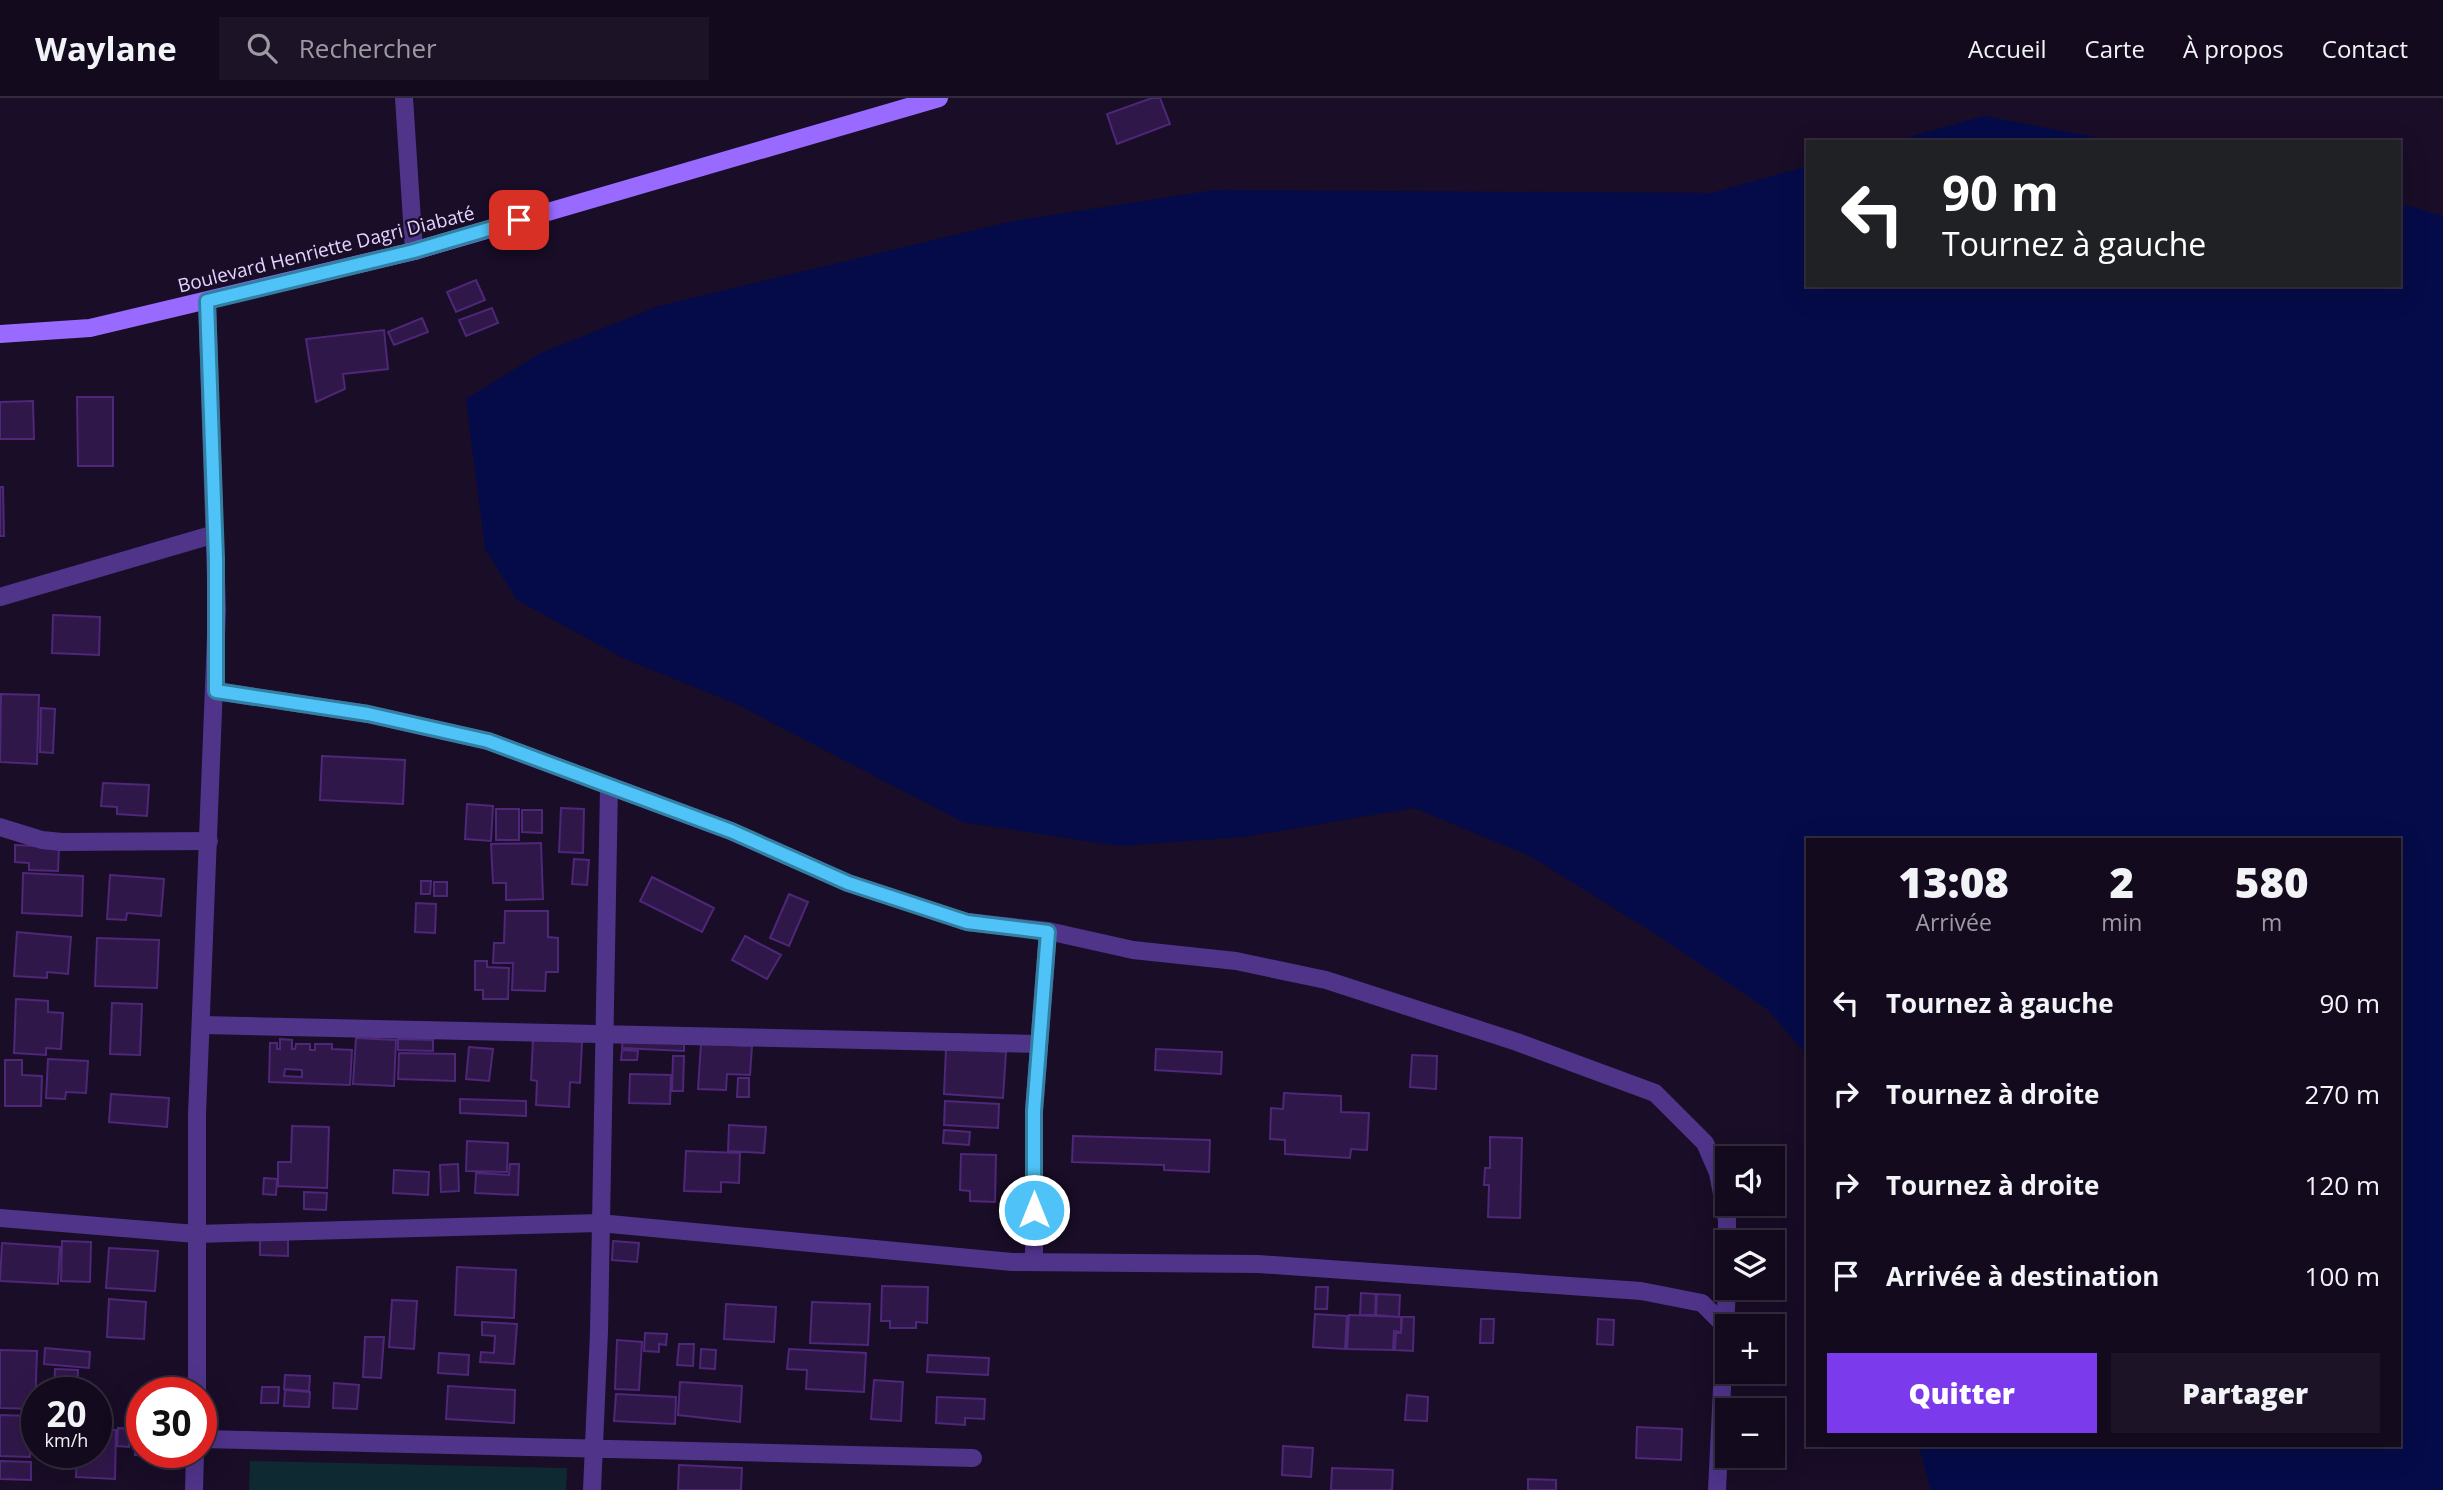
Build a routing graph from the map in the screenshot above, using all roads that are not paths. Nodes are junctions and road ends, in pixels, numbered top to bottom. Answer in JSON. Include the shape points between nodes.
{"nodes":[{"id":1,"x":404,"y":98,"type":"edge"},
{"id":2,"x":939,"y":98,"type":"edge"},
{"id":3,"x":414,"y":251,"type":"junction"},
{"id":4,"x":207,"y":301,"type":"junction"},
{"id":5,"x":0,"y":334,"type":"edge"},
{"id":6,"x":215,"y":534,"type":"junction"},
{"id":7,"x":0,"y":597,"type":"edge"},
{"id":8,"x":216,"y":691,"type":"junction"},
{"id":9,"x":609,"y":787,"type":"junction"},
{"id":10,"x":0,"y":827,"type":"edge"},
{"id":11,"x":209,"y":841,"type":"junction"},
{"id":12,"x":1048,"y":932,"type":"junction"},
{"id":13,"x":202,"y":1025,"type":"junction"},
{"id":14,"x":602,"y":1032,"type":"junction"},
{"id":15,"x":1038,"y":1044,"type":"junction"},
{"id":16,"x":0,"y":1218,"type":"edge"},
{"id":17,"x":599,"y":1223,"type":"junction"},
{"id":18,"x":1727,"y":1230,"type":"edge"},
{"id":19,"x":196,"y":1234,"type":"junction"},
{"id":20,"x":1034,"y":1260,"type":"junction"},
{"id":21,"x":1715,"y":1316,"type":"edge"},
{"id":22,"x":197,"y":1377,"type":"edge"},
{"id":23,"x":1722,"y":1384,"type":"edge"},
{"id":24,"x":217,"y":1439,"type":"edge"},
{"id":25,"x":593,"y":1447,"type":"junction"},
{"id":26,"x":973,"y":1458,"type":"dead end"},
{"id":27,"x":195,"y":1468,"type":"edge"},
{"id":28,"x":194,"y":1490,"type":"edge"},
{"id":29,"x":592,"y":1490,"type":"edge"},
{"id":30,"x":1717,"y":1490,"type":"edge"}],
"edges":[{"from":1,"to":3,"type":"street"},
{"from":2,"to":3,"type":"main road","name":"Boulevard Henriette Dagri Diabaté"},
{"from":3,"to":4,"type":"main road","name":"Boulevard Henriette Dagri Diabaté"},
{"from":4,"to":5,"type":"main road","name":"Boulevard Henriette Dagri Diabaté","via":[[90,328]]},
{"from":4,"to":6,"type":"street"},
{"from":6,"to":7,"type":"street"},
{"from":6,"to":8,"type":"street"},
{"from":8,"to":9,"type":"street","via":[[368,714],[488,741]]},
{"from":8,"to":11,"type":"street"},
{"from":9,"to":12,"type":"street","via":[[731,831],[848,883],[967,922]]},
{"from":9,"to":14,"type":"street"},
{"from":10,"to":11,"type":"street","via":[[62,842]]},
{"from":11,"to":13,"type":"street"},
{"from":12,"to":15,"type":"street"},
{"from":12,"to":18,"type":"street","via":[[1326,980],[1656,1093],[1705,1143],[1718,1173]]},
{"from":13,"to":14,"type":"street"},
{"from":13,"to":19,"type":"street"},
{"from":14,"to":15,"type":"street"},
{"from":14,"to":17,"type":"street"},
{"from":15,"to":20,"type":"street"},
{"from":16,"to":19,"type":"street"},
{"from":17,"to":19,"type":"street"},
{"from":17,"to":20,"type":"street","via":[[1012,1262]]},
{"from":17,"to":25,"type":"street"},
{"from":19,"to":22,"type":"street"},
{"from":20,"to":21,"type":"street","via":[[1258,1264],[1641,1291],[1702,1303]]},
{"from":23,"to":30,"type":"street"},
{"from":24,"to":25,"type":"street"},
{"from":25,"to":26,"type":"street"},
{"from":25,"to":29,"type":"street"},
{"from":27,"to":28,"type":"street"}]}
